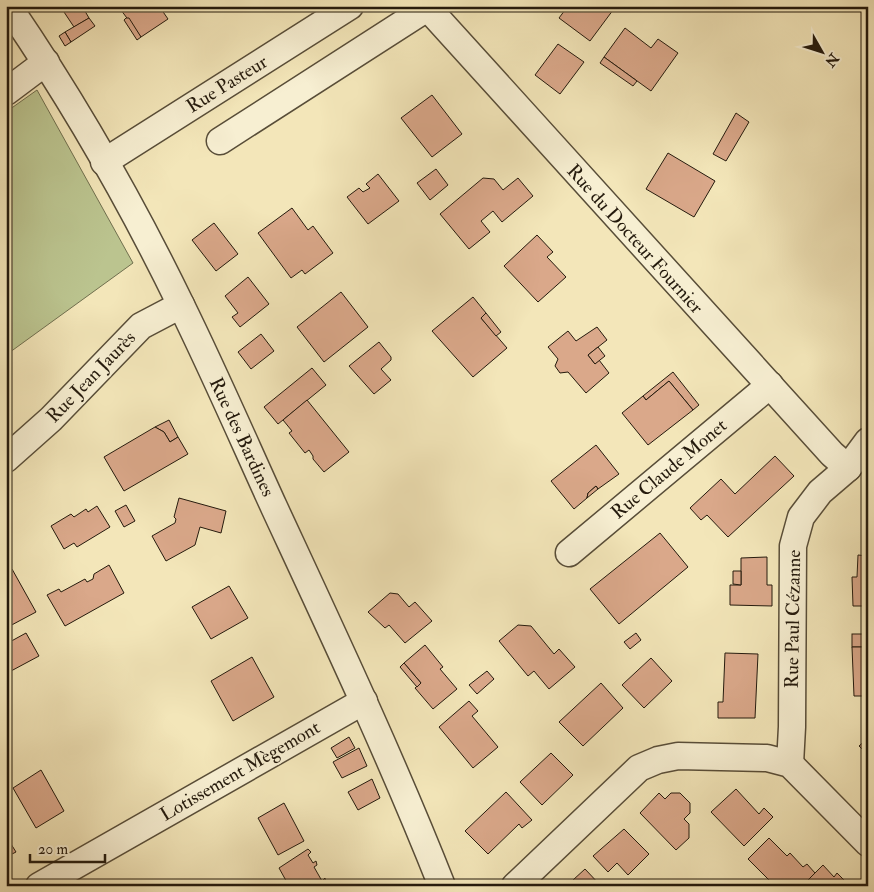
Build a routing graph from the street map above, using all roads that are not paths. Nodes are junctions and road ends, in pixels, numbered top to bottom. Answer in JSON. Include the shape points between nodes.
{"nodes":[{"id":1,"x":8,"y":6,"type":"edge"},
{"id":2,"x":350,"y":6,"type":"edge"},
{"id":3,"x":427,"y":7,"type":"edge"},
{"id":4,"x":46,"y":62,"type":"junction"},
{"id":5,"x":6,"y":92,"type":"edge"},
{"id":6,"x":220,"y":141,"type":"dead end"},
{"id":7,"x":104,"y":162,"type":"junction"},
{"id":8,"x":181,"y":305,"type":"junction"},
{"id":9,"x":770,"y":385,"type":"junction"},
{"id":10,"x":868,"y":441,"type":"edge"},
{"id":11,"x":6,"y":459,"type":"edge"},
{"id":12,"x":848,"y":468,"type":"junction"},
{"id":13,"x":569,"y":553,"type":"dead end"},
{"id":14,"x":364,"y":701,"type":"junction"},
{"id":15,"x":790,"y":764,"type":"junction"},
{"id":16,"x":868,"y":843,"type":"edge"},
{"id":17,"x":39,"y":886,"type":"edge"},
{"id":18,"x":442,"y":886,"type":"edge"},
{"id":19,"x":515,"y":886,"type":"edge"}],
"edges":[{"from":1,"to":4,"type":"street","name":"Rue des Bardines"},
{"from":2,"to":7,"type":"street","name":"Rue Pasteur"},
{"from":3,"to":6,"type":"street"},
{"from":3,"to":9,"type":"street","name":"Rue du Docteur Fournier"},
{"from":4,"to":5,"type":"street"},
{"from":4,"to":7,"type":"street","name":"Rue des Bardines"},
{"from":7,"to":8,"type":"street","name":"Rue des Bardines"},
{"from":8,"to":11,"type":"street","name":"Rue Jean Jaurès","via":[[141,326],[51,419]]},
{"from":8,"to":14,"type":"street","name":"Rue des Bardines"},
{"from":9,"to":12,"type":"street","name":"Rue du Docteur Fournier"},
{"from":9,"to":13,"type":"street","name":"Rue Claude Monet"},
{"from":10,"to":12,"type":"street","name":"Rue Paul Cézanne"},
{"from":12,"to":15,"type":"street","name":"Rue Paul Cézanne","via":[[820,492],[800,517],[793,546]]},
{"from":14,"to":17,"type":"street","name":"Lotissement Mègemont"},
{"from":14,"to":18,"type":"street","name":"Rue des Bardines"},
{"from":15,"to":16,"type":"street"},
{"from":15,"to":19,"type":"street","via":[[767,758],[678,756],[639,768]]}]}
